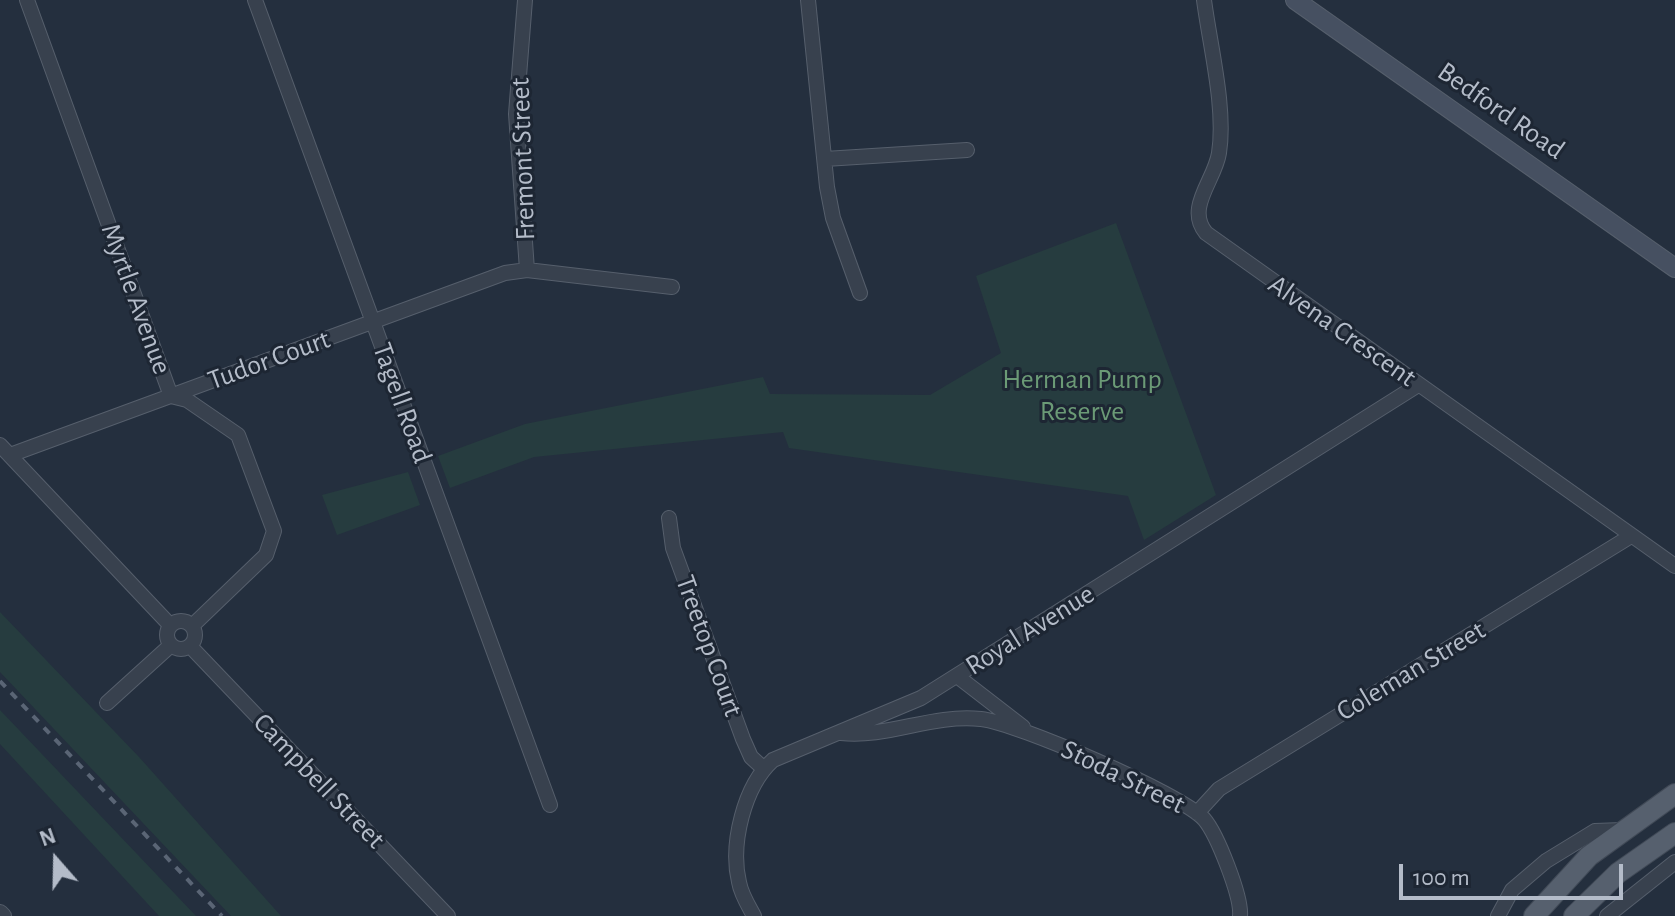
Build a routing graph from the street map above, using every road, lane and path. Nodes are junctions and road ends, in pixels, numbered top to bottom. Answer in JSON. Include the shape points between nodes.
{"nodes":[{"id":1,"x":27,"y":0,"type":"edge"},
{"id":2,"x":255,"y":0,"type":"edge"},
{"id":3,"x":525,"y":0,"type":"edge"},
{"id":4,"x":808,"y":0,"type":"edge"},
{"id":5,"x":1204,"y":0,"type":"edge"},
{"id":6,"x":1295,"y":0,"type":"edge"},
{"id":7,"x":967,"y":150,"type":"dead end"},
{"id":8,"x":825,"y":159,"type":"junction"},
{"id":9,"x":1675,"y":268,"type":"edge"},
{"id":10,"x":527,"y":270,"type":"junction"},
{"id":11,"x":672,"y":287,"type":"dead end"},
{"id":12,"x":860,"y":293,"type":"dead end"},
{"id":13,"x":373,"y":322,"type":"junction"},
{"id":14,"x":1418,"y":385,"type":"junction"},
{"id":15,"x":171,"y":396,"type":"junction"},
{"id":16,"x":5,"y":450,"type":"edge"},
{"id":17,"x":669,"y":518,"type":"dead end"},
{"id":18,"x":1631,"y":536,"type":"junction"},
{"id":19,"x":1675,"y":566,"type":"edge"},
{"id":20,"x":170,"y":625,"type":"junction"},
{"id":21,"x":192,"y":626,"type":"junction"},
{"id":22,"x":171,"y":645,"type":"junction"},
{"id":23,"x":190,"y":646,"type":"junction"},
{"id":24,"x":957,"y":676,"type":"junction"},
{"id":25,"x":107,"y":703,"type":"dead end"},
{"id":26,"x":837,"y":733,"type":"junction"},
{"id":27,"x":1034,"y":734,"type":"junction"},
{"id":28,"x":763,"y":768,"type":"junction"},
{"id":29,"x":1675,"y":794,"type":"edge"},
{"id":30,"x":550,"y":805,"type":"dead end"},
{"id":31,"x":1197,"y":813,"type":"junction"},
{"id":32,"x":1622,"y":830,"type":"junction"},
{"id":33,"x":1675,"y":833,"type":"edge"},
{"id":34,"x":1675,"y":862,"type":"edge"},
{"id":35,"x":448,"y":916,"type":"edge"},
{"id":36,"x":754,"y":916,"type":"edge"},
{"id":37,"x":1240,"y":916,"type":"edge"},
{"id":38,"x":1498,"y":916,"type":"edge"},
{"id":39,"x":1534,"y":916,"type":"edge"},
{"id":40,"x":1574,"y":916,"type":"edge"},
{"id":41,"x":1607,"y":916,"type":"edge"}],
"edges":[{"from":1,"to":15,"type":"street","name":"Myrtle Avenue"},
{"from":2,"to":13,"type":"street","name":"Tagell Road"},
{"from":3,"to":10,"type":"street","name":"Fremont Street","via":[[516,114]]},
{"from":4,"to":8,"type":"street"},
{"from":5,"to":14,"type":"street","name":"Alvena Crescent","via":[[1220,127],[1219,155],[1198,209],[1199,225]]},
{"from":6,"to":9,"type":"main road","name":"Bedford Road"},
{"from":7,"to":8,"type":"street"},
{"from":8,"to":12,"type":"street","via":[[833,218]]},
{"from":10,"to":11,"type":"street","name":"Tudor Court"},
{"from":10,"to":13,"type":"street","name":"Tudor Court","via":[[505,273]]},
{"from":13,"to":15,"type":"street","name":"Tudor Court"},
{"from":13,"to":30,"type":"street","name":"Tagell Road"},
{"from":14,"to":18,"type":"street","name":"Alvena Crescent"},
{"from":14,"to":24,"type":"street","name":"Royal Avenue"},
{"from":15,"to":16,"type":"street","name":"Tudor Court"},
{"from":15,"to":21,"type":"street","name":"Myrtle Avenue","via":[[187,400],[238,435],[274,531],[266,555]]},
{"from":16,"to":20,"type":"street"},
{"from":17,"to":28,"type":"street","name":"Treetop Court","via":[[673,548],[743,739]]},
{"from":18,"to":19,"type":"street","name":"Alvena Crescent"},
{"from":18,"to":31,"type":"street","name":"Coleman Street","via":[[1219,789]]},
{"from":20,"to":21,"type":"street","via":[[184,621]]},
{"from":20,"to":22,"type":"street","via":[[166,633]]},
{"from":21,"to":23,"type":"street"},
{"from":22,"to":23,"type":"street"},
{"from":22,"to":25,"type":"street"},
{"from":23,"to":35,"type":"street","name":"Campbell Street"},
{"from":24,"to":26,"type":"street","name":"Royal Avenue","via":[[897,710]]},
{"from":24,"to":27,"type":"street","name":"Stoda Street"},
{"from":26,"to":27,"type":"street","name":"Stoda Street","via":[[861,735],[945,717],[985,720]]},
{"from":26,"to":28,"type":"street","name":"Royal Avenue","via":[[782,754]]},
{"from":27,"to":31,"type":"street","name":"Stoda Street"},
{"from":28,"to":36,"type":"street","via":[[737,845],[738,881]]},
{"from":29,"to":32,"type":"main road"},
{"from":31,"to":37,"type":"street","name":"Stoda Street","via":[[1216,841]]},
{"from":32,"to":38,"type":"street","via":[[1595,831],[1546,861],[1512,890]]},
{"from":32,"to":39,"type":"main road","via":[[1589,856]]},
{"from":33,"to":40,"type":"main road","via":[[1618,873]]},
{"from":34,"to":41,"type":"street"}]}
